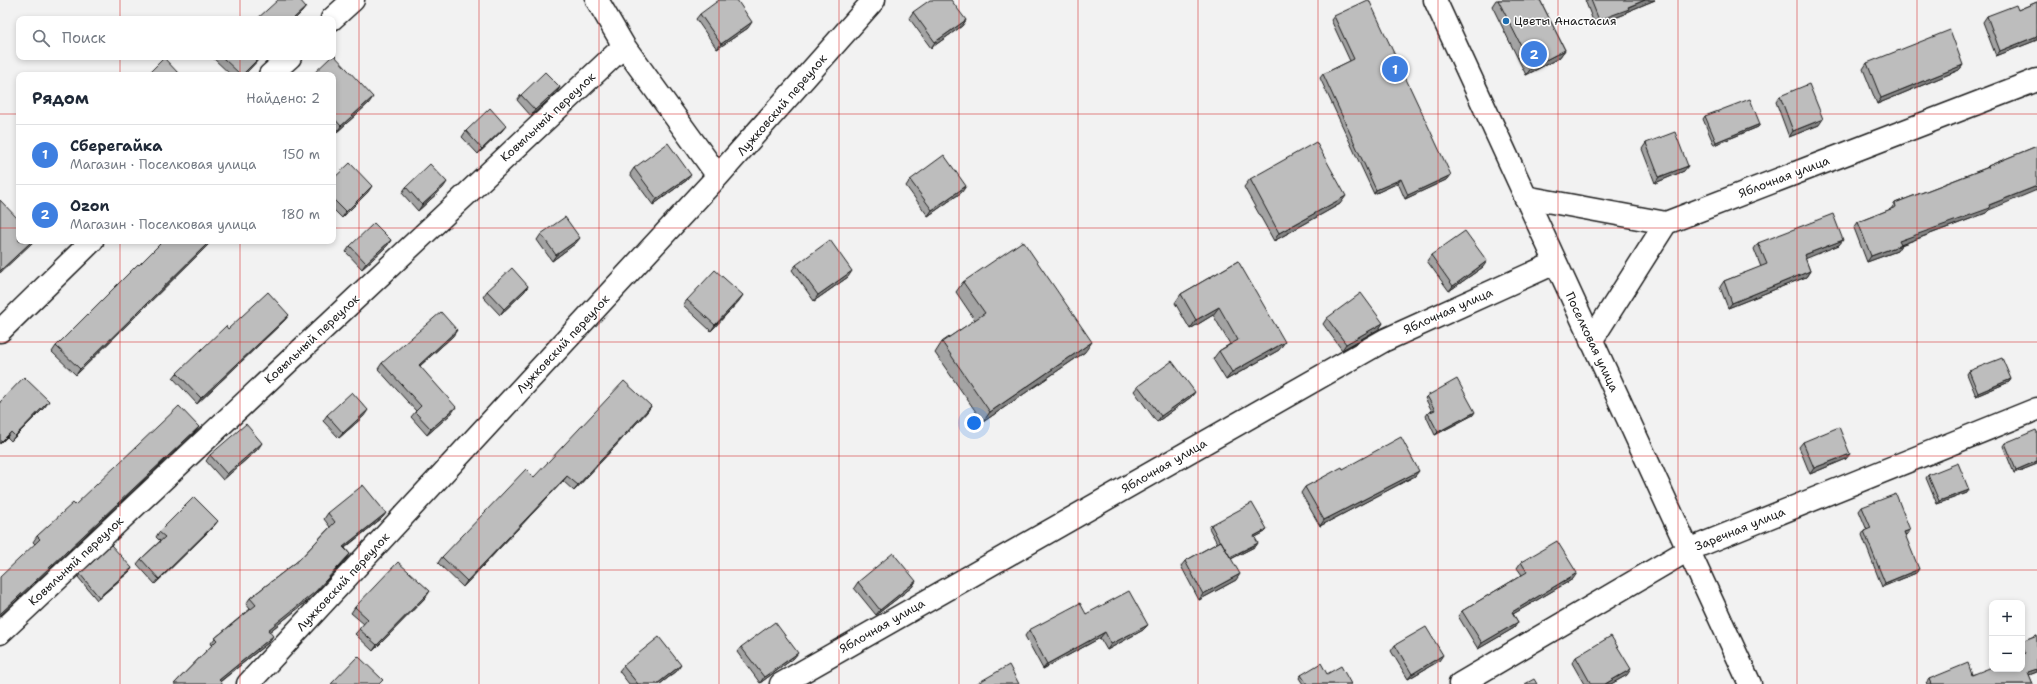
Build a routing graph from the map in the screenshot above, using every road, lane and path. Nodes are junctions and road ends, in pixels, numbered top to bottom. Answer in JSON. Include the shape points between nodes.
{"nodes":[{"id":1,"x":353,"y":0,"type":"edge"},
{"id":2,"x":597,"y":0,"type":"edge"},
{"id":3,"x":874,"y":0,"type":"edge"},
{"id":4,"x":1437,"y":0,"type":"edge"},
{"id":5,"x":335,"y":16,"type":"edge"},
{"id":6,"x":624,"y":46,"type":"junction"},
{"id":7,"x":287,"y":60,"type":"edge"},
{"id":8,"x":273,"y":72,"type":"edge"},
{"id":9,"x":2037,"y":80,"type":"edge"},
{"id":10,"x":718,"y":176,"type":"junction"},
{"id":11,"x":1525,"y":197,"type":"junction"},
{"id":12,"x":1666,"y":223,"type":"junction"},
{"id":13,"x":89,"y":244,"type":"edge"},
{"id":14,"x":1555,"y":263,"type":"junction"},
{"id":15,"x":0,"y":331,"type":"edge"},
{"id":16,"x":1591,"y":341,"type":"junction"},
{"id":17,"x":2037,"y":408,"type":"edge"},
{"id":18,"x":1688,"y":550,"type":"junction"},
{"id":19,"x":0,"y":633,"type":"edge"},
{"id":20,"x":248,"y":684,"type":"edge"},
{"id":21,"x":781,"y":684,"type":"edge"},
{"id":22,"x":1460,"y":684,"type":"edge"},
{"id":23,"x":1750,"y":684,"type":"edge"}],
"edges":[{"from":1,"to":5,"type":"main road"},
{"from":2,"to":6,"type":"main road"},
{"from":3,"to":10,"type":"main road","name":"Лужковский переулок"},
{"from":4,"to":11,"type":"main road","name":"Поселковая улица"},
{"from":6,"to":10,"type":"main road"},
{"from":6,"to":19,"type":"main road","name":"Ковыльный переулок"},
{"from":7,"to":8,"type":"main road"},
{"from":9,"to":12,"type":"main road","name":"Яблочная улица"},
{"from":10,"to":20,"type":"main road","name":"Лужковский переулок"},
{"from":11,"to":12,"type":"main road"},
{"from":11,"to":14,"type":"main road","name":"Поселковая улица"},
{"from":12,"to":16,"type":"main road"},
{"from":13,"to":15,"type":"main road"},
{"from":14,"to":16,"type":"main road","name":"Поселковая улица"},
{"from":14,"to":21,"type":"main road","name":"Яблочная улица","via":[[1385,340]]},
{"from":16,"to":18,"type":"main road","name":"Поселковая улица"},
{"from":17,"to":18,"type":"main road","name":"Заречная улица"},
{"from":18,"to":22,"type":"main road","name":"Заречная улица"},
{"from":18,"to":23,"type":"main road","name":"Поселковая улица"}]}
